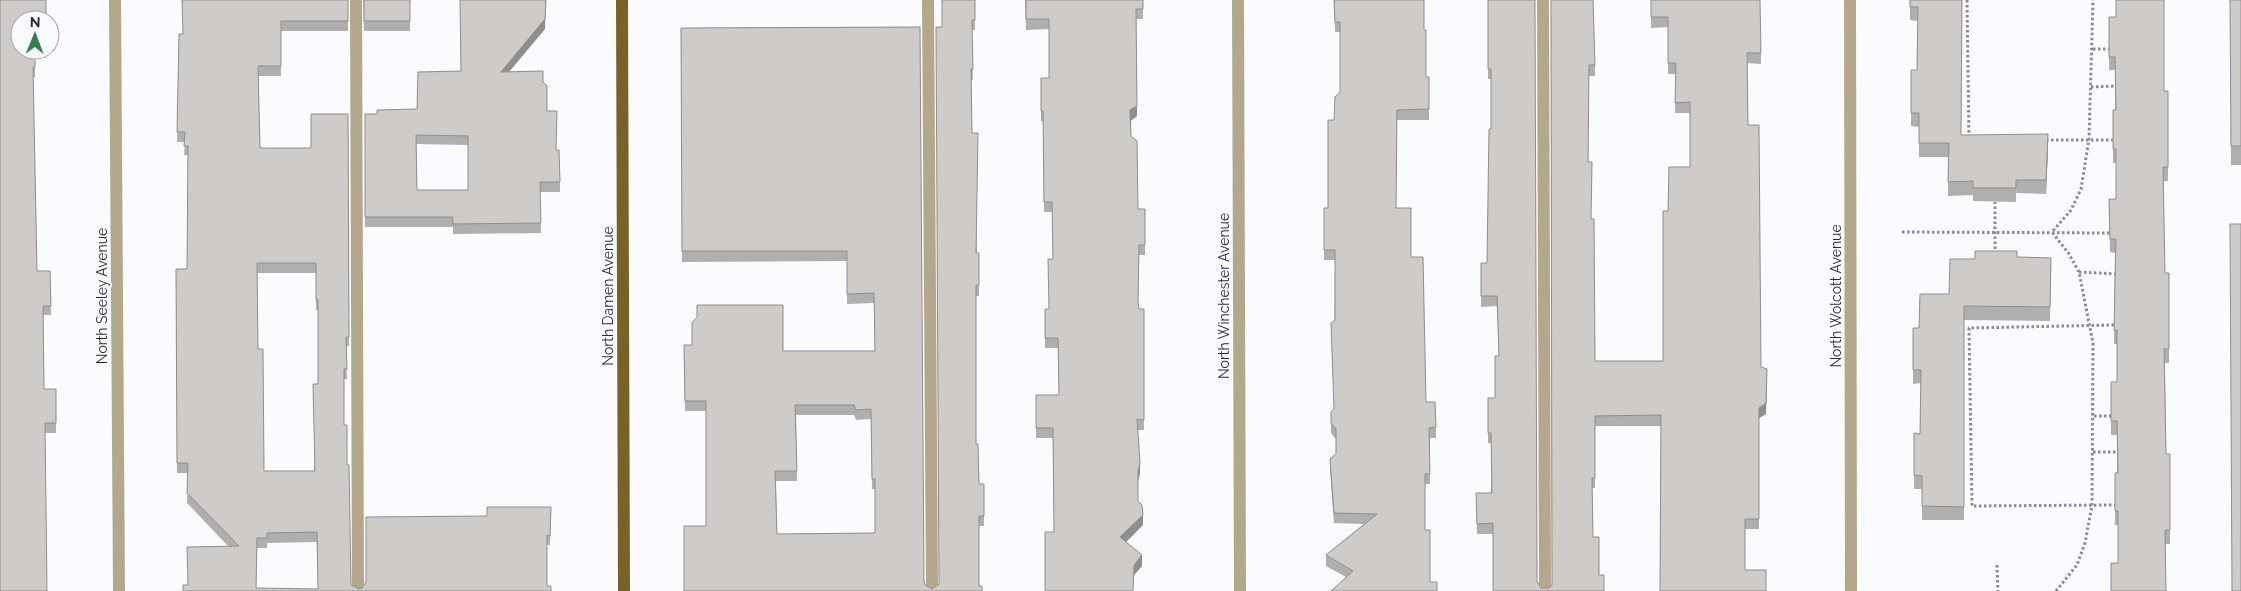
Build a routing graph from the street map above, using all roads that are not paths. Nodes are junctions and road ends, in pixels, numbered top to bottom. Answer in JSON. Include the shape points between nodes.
{"nodes":[{"id":1,"x":115,"y":0,"type":"edge"},
{"id":2,"x":356,"y":0,"type":"edge"},
{"id":3,"x":622,"y":0,"type":"edge"},
{"id":4,"x":928,"y":0,"type":"edge"},
{"id":5,"x":1238,"y":0,"type":"edge"},
{"id":6,"x":1543,"y":0,"type":"edge"},
{"id":7,"x":1850,"y":0,"type":"edge"},
{"id":8,"x":119,"y":591,"type":"edge"},
{"id":9,"x":358,"y":591,"type":"edge"},
{"id":10,"x":624,"y":591,"type":"edge"},
{"id":11,"x":932,"y":591,"type":"edge"},
{"id":12,"x":1240,"y":591,"type":"edge"},
{"id":13,"x":1545,"y":591,"type":"edge"},
{"id":14,"x":1851,"y":591,"type":"edge"}],
"edges":[{"from":1,"to":8,"type":"street","name":"North Seeley Avenue"},
{"from":2,"to":9,"type":"street"},
{"from":3,"to":10,"type":"main road","name":"North Damen Avenue"},
{"from":4,"to":11,"type":"street"},
{"from":5,"to":12,"type":"street","name":"North Winchester Avenue"},
{"from":6,"to":13,"type":"street"},
{"from":7,"to":14,"type":"street","name":"North Wolcott Avenue"}]}
